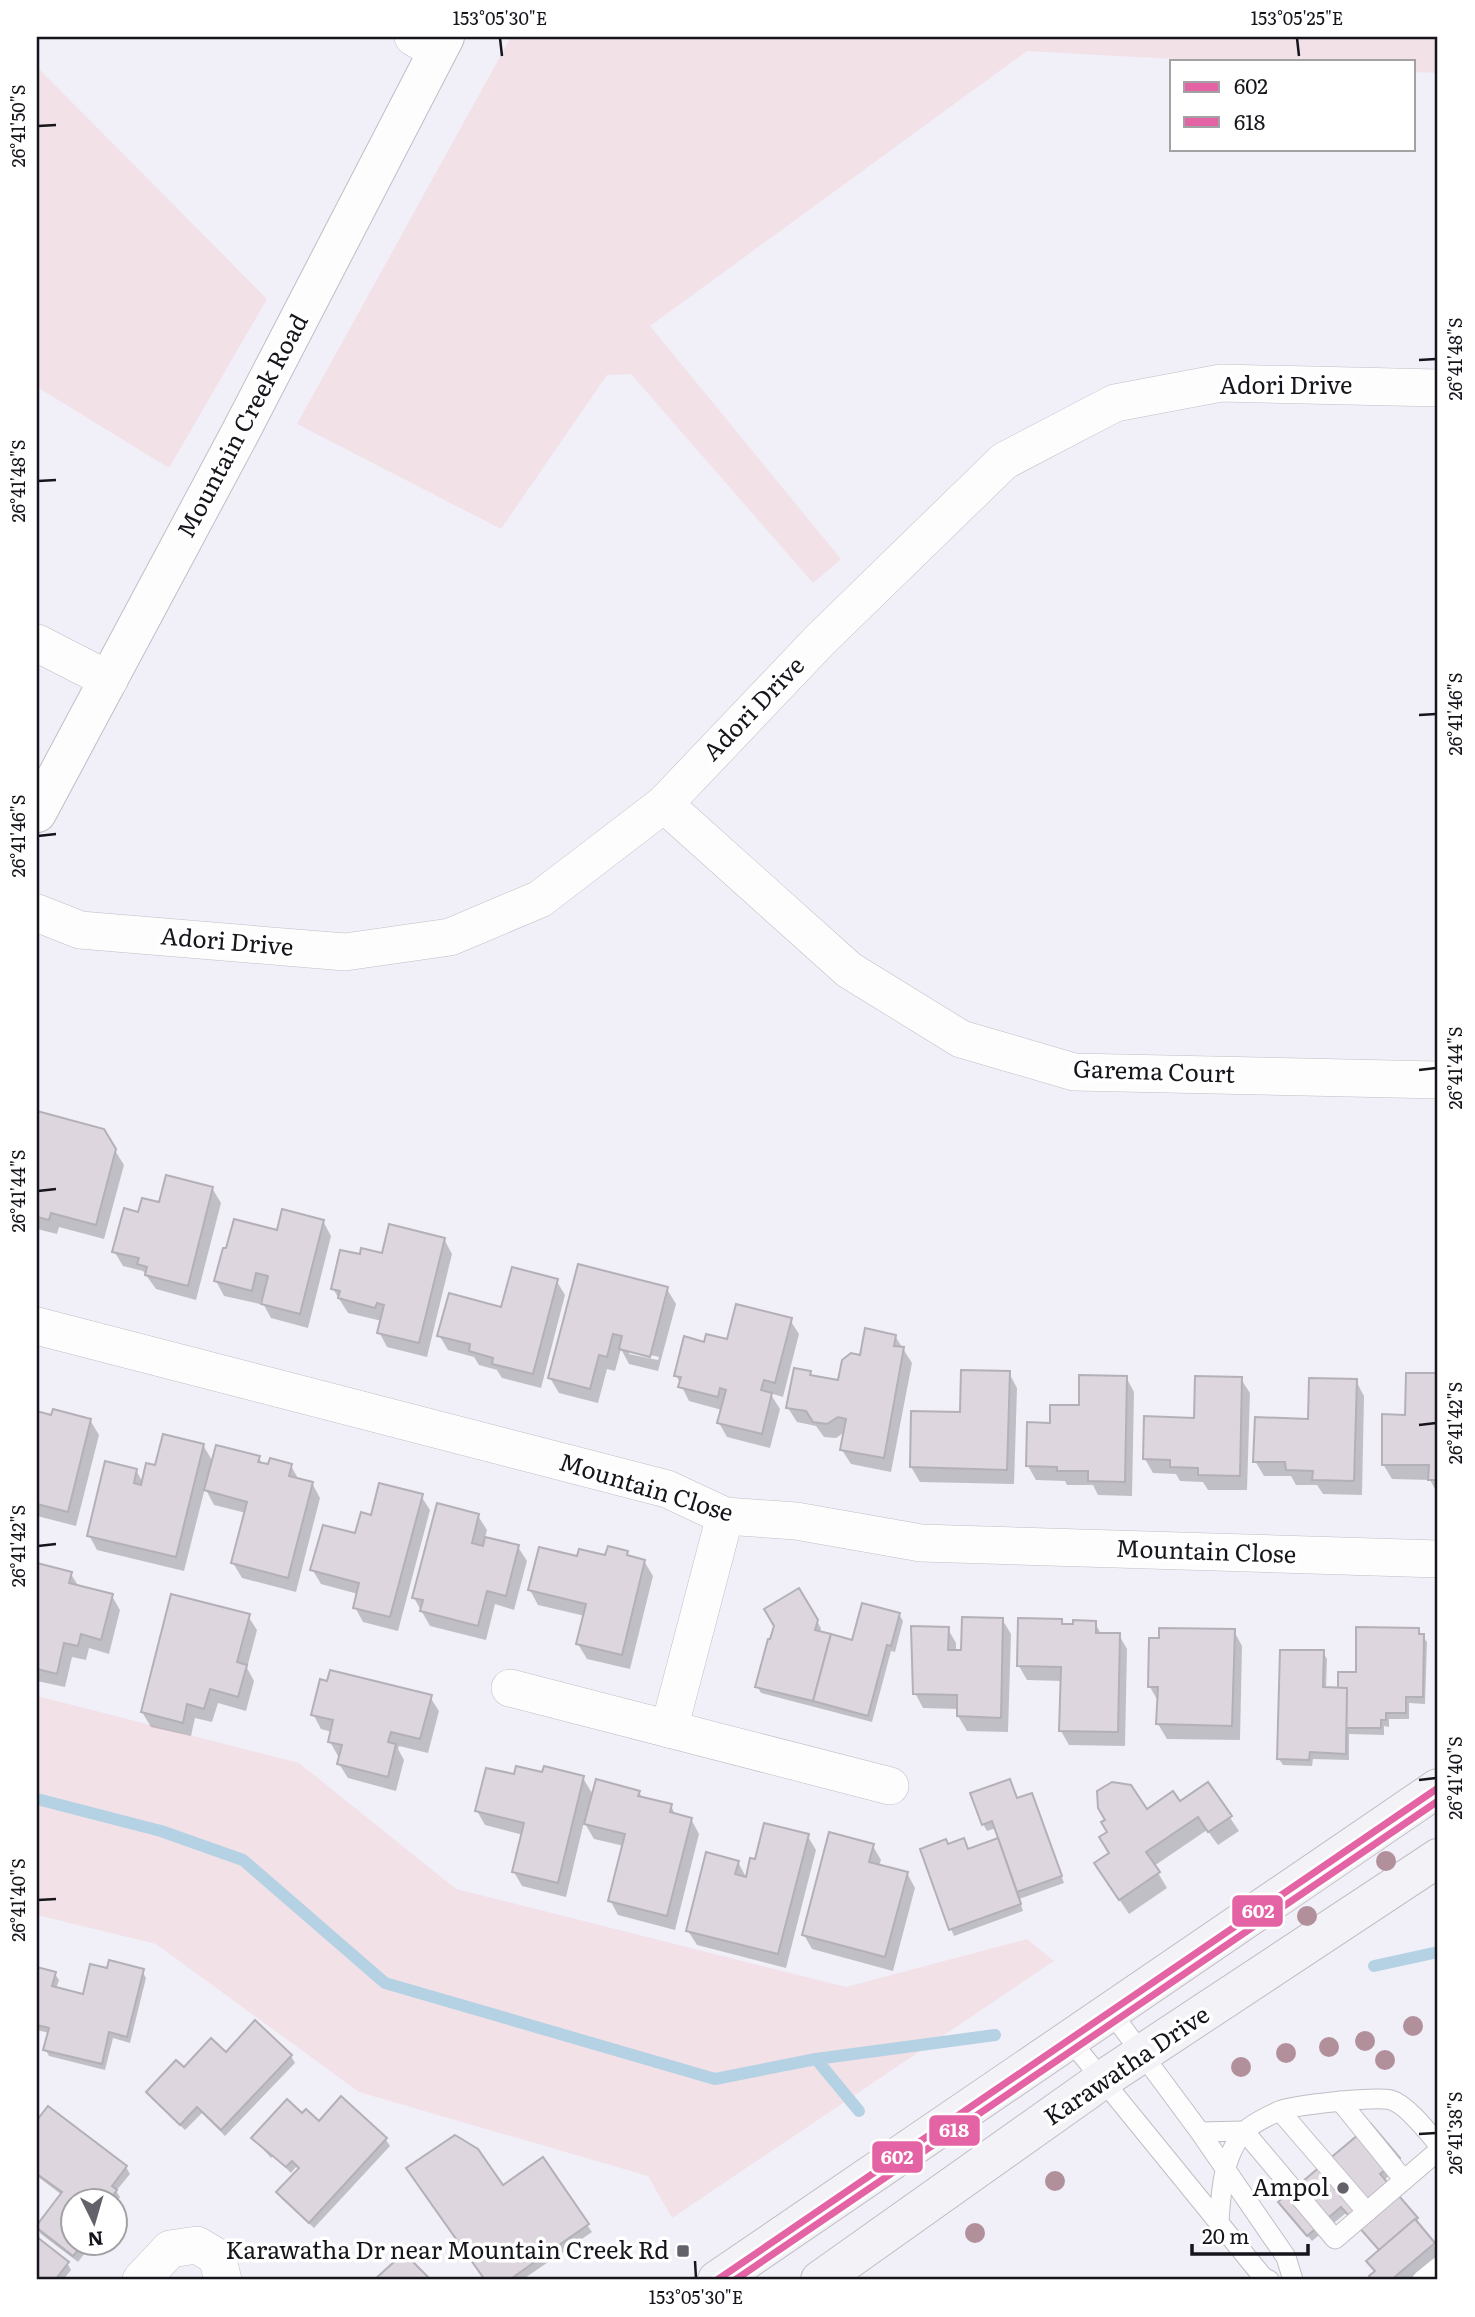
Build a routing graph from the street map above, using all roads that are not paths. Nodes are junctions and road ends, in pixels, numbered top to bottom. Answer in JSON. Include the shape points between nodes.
{"nodes":[{"id":1,"x":432,"y":42,"type":"edge"},
{"id":2,"x":1438,"y":388,"type":"edge"},
{"id":3,"x":37,"y":643,"type":"edge"},
{"id":4,"x":109,"y":680,"type":"junction"},
{"id":5,"x":664,"y":804,"type":"junction"},
{"id":6,"x":37,"y":813,"type":"edge"},
{"id":7,"x":37,"y":913,"type":"edge"},
{"id":8,"x":1438,"y":1080,"type":"edge"},
{"id":9,"x":37,"y":1326,"type":"edge"},
{"id":10,"x":724,"y":1516,"type":"junction"},
{"id":11,"x":1438,"y":1559,"type":"edge"},
{"id":12,"x":510,"y":1688,"type":"dead end"},
{"id":13,"x":669,"y":1729,"type":"junction"},
{"id":14,"x":890,"y":1786,"type":"dead end"},
{"id":15,"x":1438,"y":1788,"type":"edge"},
{"id":16,"x":1438,"y":1858,"type":"edge"},
{"id":17,"x":1111,"y":2012,"type":"junction"},
{"id":18,"x":1065,"y":2043,"type":"junction"},
{"id":19,"x":1142,"y":2054,"type":"junction"},
{"id":20,"x":1102,"y":2080,"type":"junction"},
{"id":21,"x":1340,"y":2101,"type":"junction"},
{"id":22,"x":1280,"y":2111,"type":"junction"},
{"id":23,"x":1244,"y":2131,"type":"junction"},
{"id":24,"x":1199,"y":2132,"type":"junction"},
{"id":25,"x":1438,"y":2144,"type":"edge"},
{"id":26,"x":1438,"y":2151,"type":"edge"},
{"id":27,"x":1225,"y":2172,"type":"junction"},
{"id":28,"x":1405,"y":2180,"type":"junction"},
{"id":29,"x":1367,"y":2212,"type":"junction"},
{"id":30,"x":1219,"y":2221,"type":"junction"},
{"id":31,"x":1286,"y":2257,"type":"junction"},
{"id":32,"x":1438,"y":2267,"type":"edge"},
{"id":33,"x":1264,"y":2279,"type":"edge"},
{"id":34,"x":141,"y":2280,"type":"edge"},
{"id":35,"x":223,"y":2280,"type":"edge"},
{"id":36,"x":717,"y":2280,"type":"edge"},
{"id":37,"x":820,"y":2280,"type":"edge"},
{"id":38,"x":1293,"y":2280,"type":"edge"},
{"id":39,"x":1422,"y":2280,"type":"edge"}],
"edges":[{"from":1,"to":4,"type":"street","name":"Mountain Creek Road","via":[[239,435]]},
{"from":2,"to":5,"type":"street","name":"Adori Drive","via":[[1221,383],[1115,403],[1004,461],[820,640]]},
{"from":3,"to":4,"type":"street"},
{"from":4,"to":6,"type":"street","name":"Mountain Creek Road"},
{"from":5,"to":7,"type":"street","name":"Adori Drive","via":[[540,900],[450,937],[345,952],[80,930]]},
{"from":5,"to":8,"type":"street","name":"Garema Court","via":[[849,970],[961,1039],[1074,1072]]},
{"from":9,"to":10,"type":"street","name":"Mountain Close","via":[[667,1489]]},
{"from":10,"to":11,"type":"street","name":"Mountain Close","via":[[796,1521],[921,1543]]},
{"from":10,"to":13,"type":"street"},
{"from":12,"to":13,"type":"street"},
{"from":13,"to":14,"type":"street"},
{"from":15,"to":17,"type":"main road"},
{"from":16,"to":19,"type":"main road","name":"Karawatha Drive"},
{"from":17,"to":18,"type":"main road"},
{"from":17,"to":19,"type":"lane"},
{"from":18,"to":20,"type":"lane"},
{"from":18,"to":36,"type":"main road"},
{"from":19,"to":20,"type":"main road","name":"Karawatha Drive"},
{"from":19,"to":24,"type":"lane"},
{"from":20,"to":30,"type":"lane"},
{"from":20,"to":37,"type":"main road","name":"Karawatha Drive"},
{"from":21,"to":22,"type":"lane"},
{"from":21,"to":25,"type":"lane","via":[[1392,2100]]},
{"from":21,"to":28,"type":"lane"},
{"from":22,"to":23,"type":"lane"},
{"from":22,"to":29,"type":"lane"},
{"from":23,"to":24,"type":"lane"},
{"from":23,"to":27,"type":"lane"},
{"from":23,"to":29,"type":"lane","via":[[1335,2239]]},
{"from":24,"to":27,"type":"lane"},
{"from":26,"to":28,"type":"lane"},
{"from":27,"to":30,"type":"lane"},
{"from":27,"to":31,"type":"lane"},
{"from":28,"to":29,"type":"lane"},
{"from":30,"to":33,"type":"lane"},
{"from":31,"to":33,"type":"lane"},
{"from":31,"to":38,"type":"lane"},
{"from":32,"to":39,"type":"lane"},
{"from":34,"to":35,"type":"street","via":[[170,2249],[197,2245],[217,2257]]}]}
